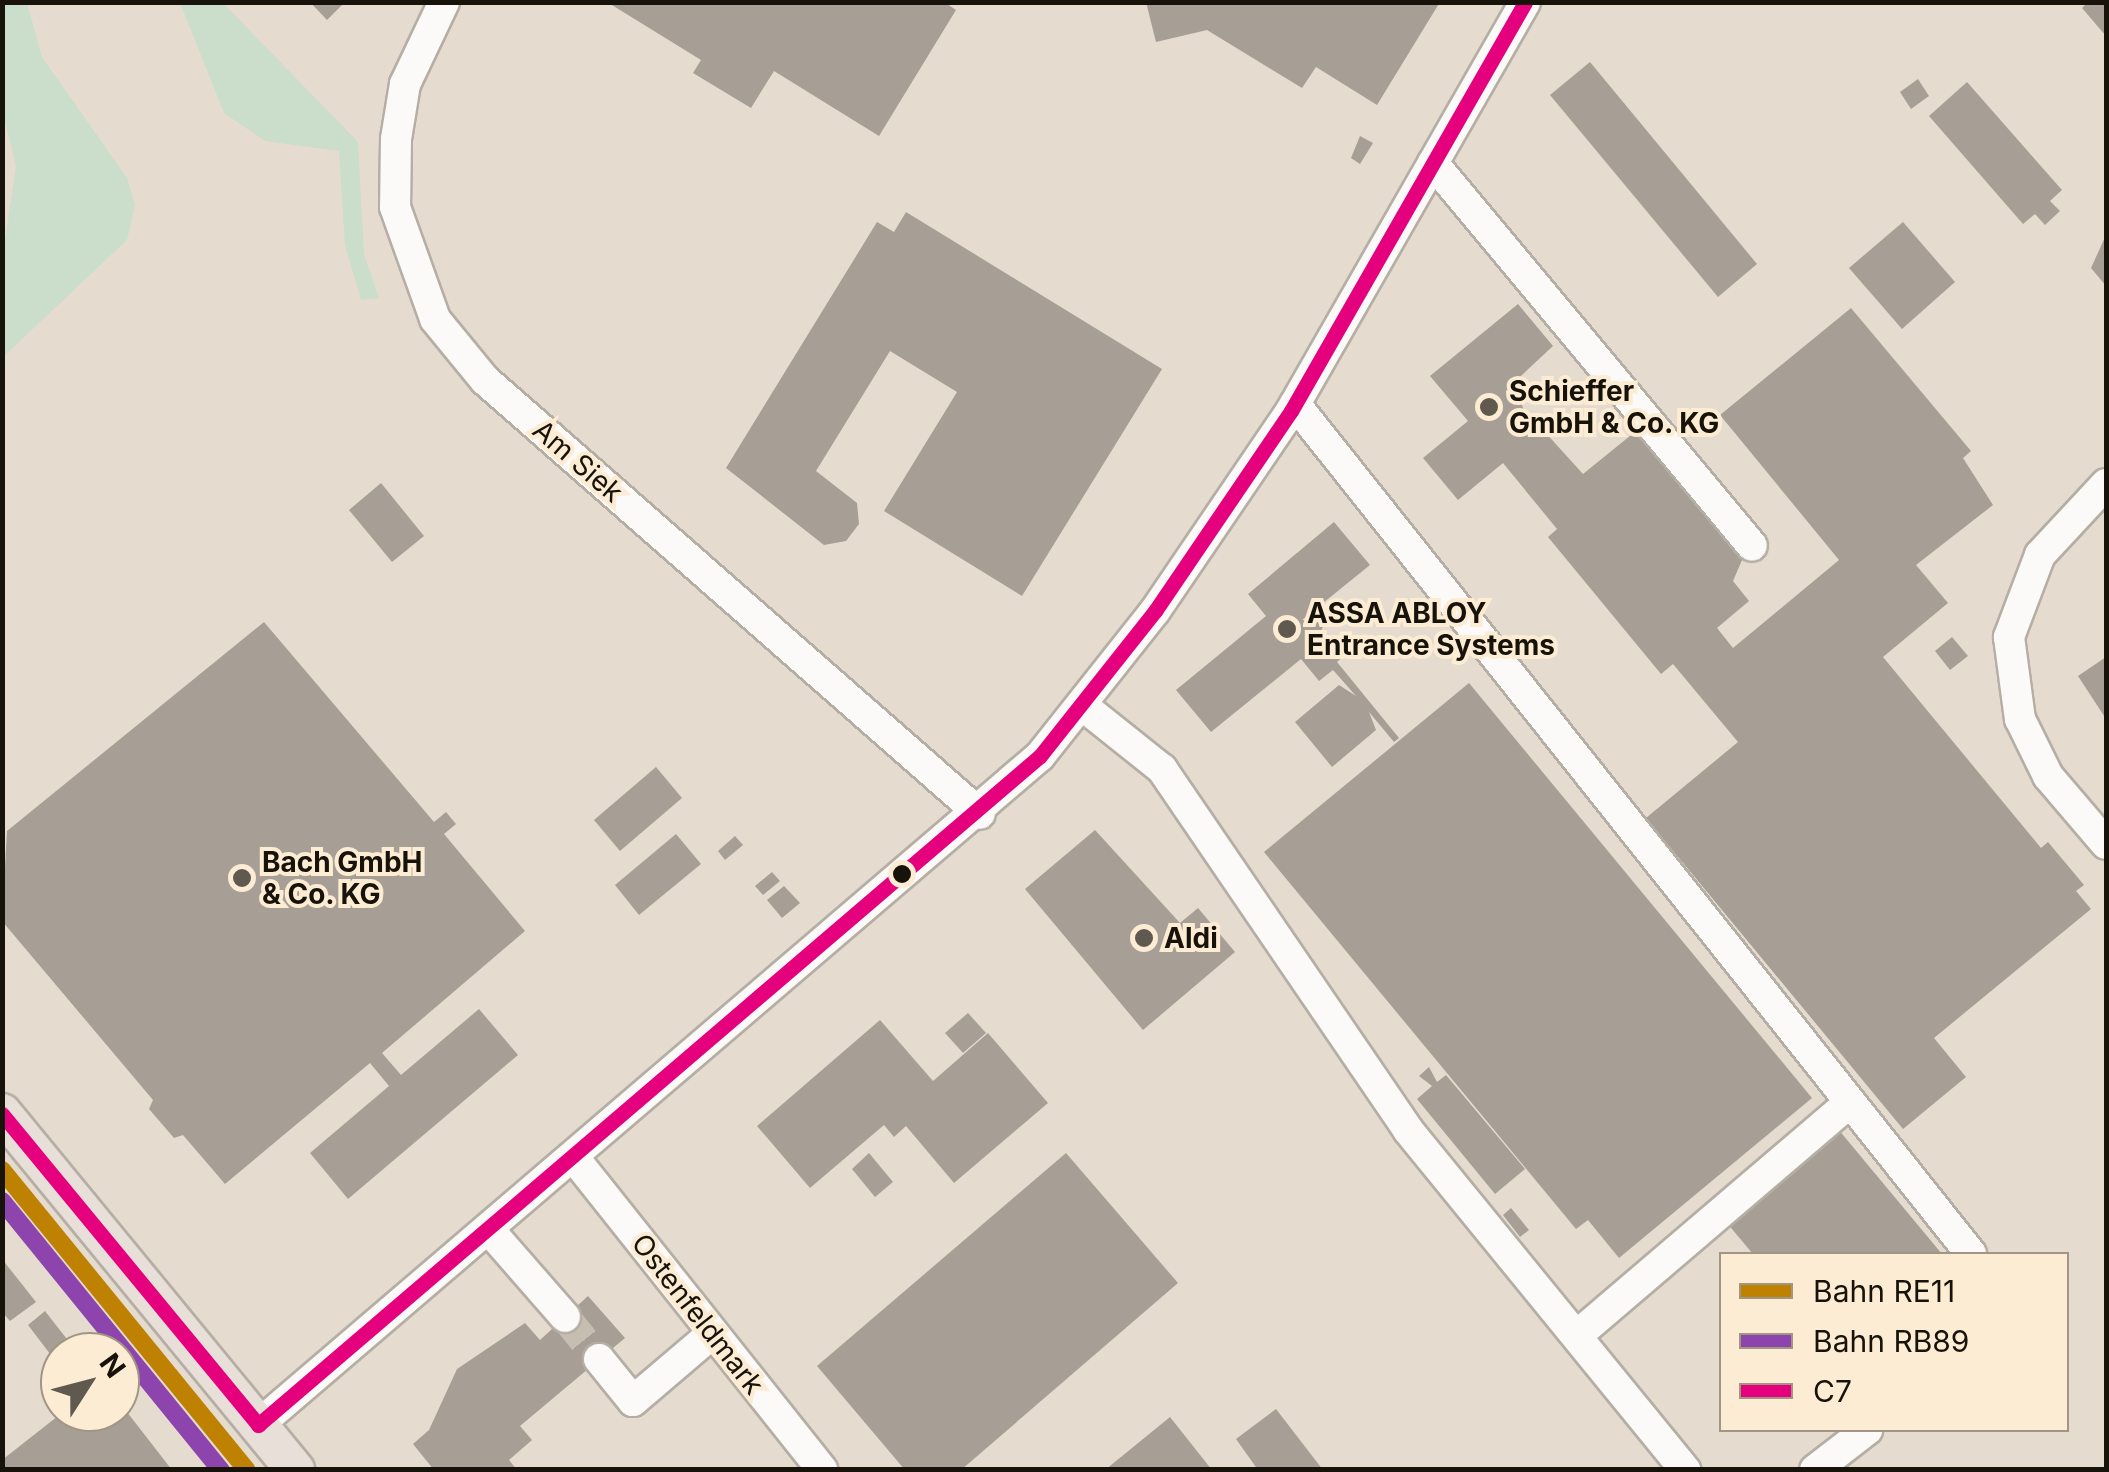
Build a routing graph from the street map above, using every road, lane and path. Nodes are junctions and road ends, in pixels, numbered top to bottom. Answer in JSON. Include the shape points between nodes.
{"nodes":[{"id":1,"x":444,"y":2,"type":"edge"},
{"id":2,"x":1525,"y":2,"type":"edge"},
{"id":3,"x":1433,"y":163,"type":"junction"},
{"id":4,"x":1295,"y":404,"type":"junction"},
{"id":5,"x":2106,"y":484,"type":"edge"},
{"id":6,"x":1752,"y":546,"type":"dead end"},
{"id":7,"x":1082,"y":706,"type":"junction"},
{"id":8,"x":980,"y":814,"type":"junction"},
{"id":9,"x":2106,"y":844,"type":"edge"},
{"id":10,"x":1850,"y":1102,"type":"junction"},
{"id":11,"x":2,"y":1113,"type":"edge"},
{"id":12,"x":575,"y":1159,"type":"junction"},
{"id":13,"x":490,"y":1230,"type":"junction"},
{"id":14,"x":1969,"y":1252,"type":"edge"},
{"id":15,"x":565,"y":1317,"type":"tunnel mouth"},
{"id":16,"x":1581,"y":1332,"type":"junction"},
{"id":17,"x":713,"y":1334,"type":"junction"},
{"id":18,"x":599,"y":1359,"type":"tunnel mouth"},
{"id":19,"x":258,"y":1425,"type":"junction"},
{"id":20,"x":1864,"y":1432,"type":"edge"},
{"id":21,"x":296,"y":1470,"type":"edge"},
{"id":22,"x":822,"y":1470,"type":"edge"},
{"id":23,"x":1685,"y":1470,"type":"edge"},
{"id":24,"x":1815,"y":1470,"type":"edge"}],
"edges":[{"from":1,"to":8,"type":"street","name":"Am Siek","via":[[405,84],[396,139],[395,208],[435,319],[485,380]]},
{"from":2,"to":3,"type":"street"},
{"from":3,"to":4,"type":"street"},
{"from":3,"to":6,"type":"street"},
{"from":4,"to":7,"type":"street"},
{"from":4,"to":10,"type":"street"},
{"from":5,"to":9,"type":"street","via":[[2040,555],[2009,637],[2020,718],[2048,776]]},
{"from":7,"to":8,"type":"street"},
{"from":7,"to":16,"type":"street","via":[[1162,769],[1408,1130]]},
{"from":8,"to":12,"type":"street"},
{"from":10,"to":14,"type":"street"},
{"from":10,"to":16,"type":"street"},
{"from":11,"to":19,"type":"main road"},
{"from":12,"to":13,"type":"street"},
{"from":12,"to":17,"type":"street","name":"Ostenfeldmark"},
{"from":13,"to":15,"type":"street"},
{"from":13,"to":19,"type":"street"},
{"from":16,"to":23,"type":"street"},
{"from":17,"to":18,"type":"street","via":[[633,1401]]},
{"from":17,"to":22,"type":"street","name":"Ostenfeldmark"},
{"from":19,"to":21,"type":"main road"},
{"from":20,"to":24,"type":"street"}]}
